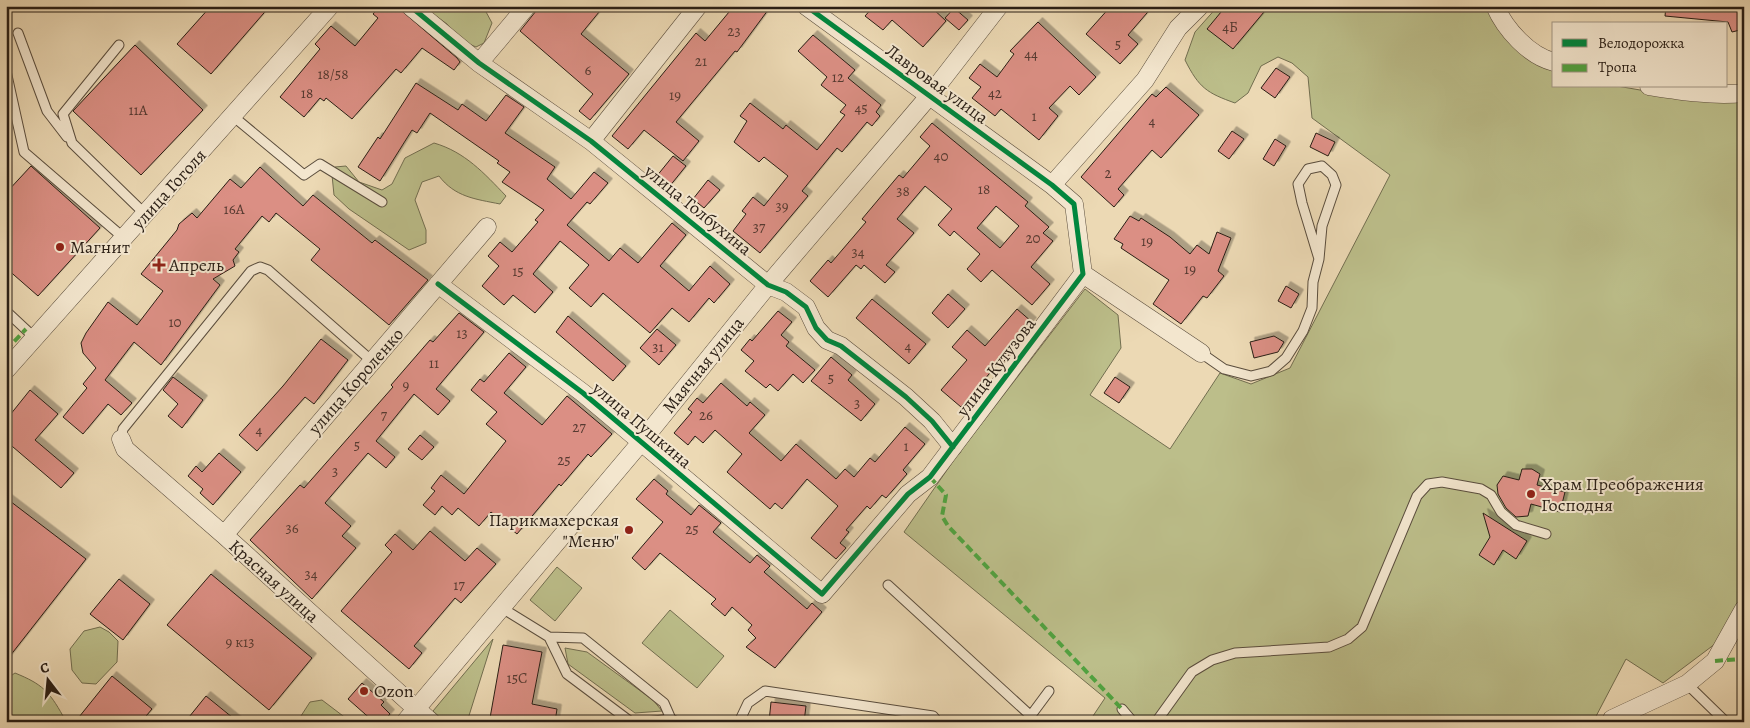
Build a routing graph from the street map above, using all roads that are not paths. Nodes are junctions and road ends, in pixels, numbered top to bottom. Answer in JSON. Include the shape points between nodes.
{"nodes":[{"id":1,"x":330,"y":6,"type":"edge"},
{"id":2,"x":410,"y":6,"type":"edge"},
{"id":3,"x":527,"y":6,"type":"edge"},
{"id":4,"x":698,"y":6,"type":"edge"},
{"id":5,"x":806,"y":6,"type":"edge"},
{"id":6,"x":998,"y":6,"type":"edge"},
{"id":7,"x":1200,"y":6,"type":"edge"},
{"id":8,"x":1495,"y":6,"type":"edge"},
{"id":9,"x":18,"y":33,"type":"dead end"},
{"id":10,"x":119,"y":45,"type":"dead end"},
{"id":11,"x":1552,"y":62,"type":"edge"},
{"id":12,"x":479,"y":63,"type":"junction"},
{"id":13,"x":6,"y":71,"type":"edge"},
{"id":14,"x":1661,"y":88,"type":"edge"},
{"id":15,"x":1744,"y":93,"type":"edge"},
{"id":16,"x":930,"y":95,"type":"junction"},
{"id":17,"x":234,"y":117,"type":"junction"},
{"id":18,"x":590,"y":141,"type":"junction"},
{"id":19,"x":72,"y":143,"type":"junction"},
{"id":20,"x":1052,"y":184,"type":"junction"},
{"id":21,"x":382,"y":202,"type":"dead end"},
{"id":22,"x":146,"y":215,"type":"junction"},
{"id":23,"x":487,"y":227,"type":"dead end"},
{"id":24,"x":125,"y":239,"type":"junction"},
{"id":25,"x":1319,"y":259,"type":"junction"},
{"id":26,"x":1083,"y":274,"type":"junction"},
{"id":27,"x":438,"y":284,"type":"junction"},
{"id":28,"x":768,"y":285,"type":"junction"},
{"id":29,"x":6,"y":311,"type":"edge"},
{"id":30,"x":36,"y":339,"type":"junction"},
{"id":31,"x":1201,"y":353,"type":"joint"},
{"id":32,"x":373,"y":362,"type":"junction"},
{"id":33,"x":6,"y":370,"type":"edge"},
{"id":34,"x":121,"y":439,"type":"joint"},
{"id":35,"x":642,"y":441,"type":"junction"},
{"id":36,"x":953,"y":447,"type":"junction"},
{"id":37,"x":1546,"y":534,"type":"dead end"},
{"id":38,"x":224,"y":535,"type":"junction"},
{"id":39,"x":888,"y":585,"type":"dead end"},
{"id":40,"x":822,"y":594,"type":"joint"},
{"id":41,"x":502,"y":608,"type":"junction"},
{"id":42,"x":1744,"y":609,"type":"edge"},
{"id":43,"x":549,"y":637,"type":"junction"},
{"id":44,"x":1687,"y":684,"type":"junction"},
{"id":45,"x":1049,"y":691,"type":"dead end"},
{"id":46,"x":1122,"y":709,"type":"dead end"},
{"id":47,"x":411,"y":716,"type":"edge"},
{"id":48,"x":1029,"y":719,"type":"edge"},
{"id":49,"x":674,"y":720,"type":"edge"},
{"id":50,"x":430,"y":722,"type":"edge"},
{"id":51,"x":631,"y":722,"type":"edge"},
{"id":52,"x":646,"y":722,"type":"edge"},
{"id":53,"x":739,"y":722,"type":"edge"},
{"id":54,"x":938,"y":722,"type":"edge"},
{"id":55,"x":1133,"y":722,"type":"edge"},
{"id":56,"x":1156,"y":722,"type":"edge"},
{"id":57,"x":1610,"y":722,"type":"edge"},
{"id":58,"x":1726,"y":722,"type":"edge"}],
"edges":[{"from":1,"to":17,"type":"street","name":"улица Гоголя"},
{"from":2,"to":12,"type":"street","name":"улица Толбухина"},
{"from":3,"to":12,"type":"street"},
{"from":4,"to":18,"type":"street"},
{"from":5,"to":16,"type":"street","name":"Лавровая улица"},
{"from":6,"to":16,"type":"street","name":"Маячная улица"},
{"from":7,"to":20,"type":"street","via":[[1178,28],[1145,80]]},
{"from":8,"to":11,"type":"street","via":[[1501,20],[1519,41]]},
{"from":9,"to":19,"type":"lane","via":[[47,110]]},
{"from":10,"to":19,"type":"lane","via":[[63,114]]},
{"from":12,"to":18,"type":"street","name":"улица Толбухина"},
{"from":13,"to":24,"type":"lane","via":[[24,152]]},
{"from":14,"to":15,"type":"street","via":[[1724,95]]},
{"from":16,"to":20,"type":"street","name":"Лавровая улица"},
{"from":16,"to":28,"type":"street","name":"Маячная улица"},
{"from":17,"to":21,"type":"lane","via":[[304,175],[320,164]]},
{"from":17,"to":22,"type":"street","name":"улица Гоголя"},
{"from":18,"to":28,"type":"street","name":"улица Толбухина"},
{"from":19,"to":22,"type":"lane"},
{"from":20,"to":26,"type":"street","via":[[1074,204]]},
{"from":22,"to":24,"type":"street","name":"улица Гоголя"},
{"from":23,"to":27,"type":"street","name":"улица Короленко"},
{"from":24,"to":30,"type":"street","name":"улица Гоголя"},
{"from":25,"to":25,"type":"lane","via":[[1322,226],[1336,185],[1332,175],[1322,166],[1308,169],[1298,184]]},
{"from":25,"to":31,"type":"lane","via":[[1313,282],[1312,308],[1303,331],[1286,358],[1271,371],[1251,376],[1224,369]]},
{"from":26,"to":31,"type":"street"},
{"from":26,"to":36,"type":"street","name":"улица Кутузова"},
{"from":27,"to":32,"type":"street","name":"улица Короленко"},
{"from":27,"to":35,"type":"street","name":"улица Пушкина"},
{"from":28,"to":35,"type":"street","name":"Маячная улица"},
{"from":28,"to":36,"type":"street","name":"улица Толбухина","via":[[786,292],[806,308],[816,328],[827,340],[841,346],[906,397],[932,421]]},
{"from":29,"to":30,"type":"lane"},
{"from":30,"to":33,"type":"street","name":"улица Гоголя"},
{"from":32,"to":34,"type":"lane","via":[[268,270],[260,267],[251,271],[123,429]]},
{"from":32,"to":38,"type":"street","name":"улица Короленко"},
{"from":34,"to":38,"type":"street","name":"Красная улица","via":[[125,450]]},
{"from":35,"to":40,"type":"street","name":"улица Пушкина"},
{"from":35,"to":41,"type":"street","name":"Маячная улица"},
{"from":36,"to":40,"type":"street","name":"улица Кутузова","via":[[930,477],[908,494]]},
{"from":37,"to":56,"type":"lane","via":[[1516,525],[1501,512],[1491,495],[1481,489],[1442,482],[1428,484],[1417,496],[1362,626],[1348,639],[1329,648],[1235,653],[1212,660],[1192,672]]},
{"from":38,"to":47,"type":"street","name":"Красная улица"},
{"from":39,"to":48,"type":"lane"},
{"from":41,"to":43,"type":"lane"},
{"from":41,"to":47,"type":"street","name":"Маячная улица"},
{"from":42,"to":44,"type":"street","via":[[1715,661]]},
{"from":43,"to":49,"type":"lane","via":[[583,638],[664,703]]},
{"from":43,"to":51,"type":"lane","via":[[567,674]]},
{"from":44,"to":57,"type":"street"},
{"from":44,"to":58,"type":"lane"},
{"from":45,"to":48,"type":"lane"},
{"from":46,"to":55,"type":"lane"},
{"from":47,"to":50,"type":"street","name":"Красная улица"},
{"from":49,"to":52,"type":"lane"},
{"from":53,"to":54,"type":"lane","via":[[748,703],[765,691],[933,716]]}]}
